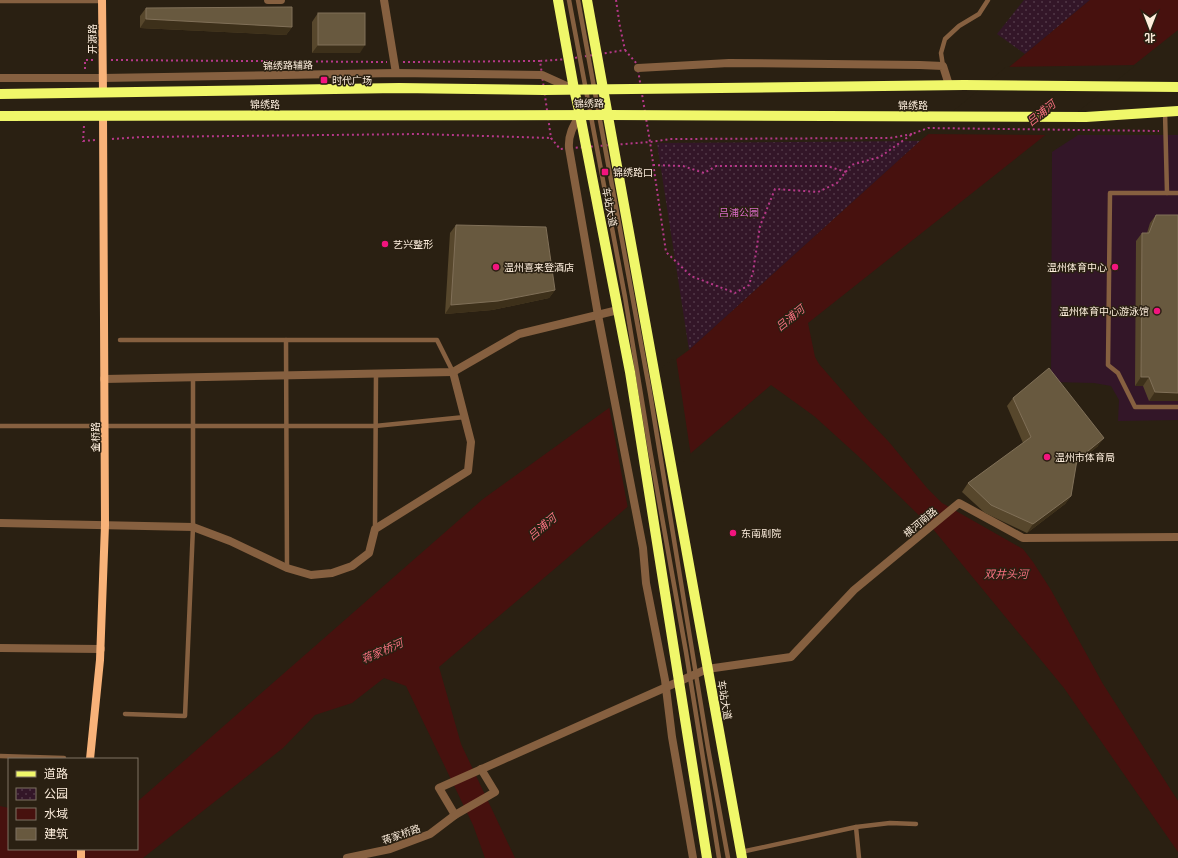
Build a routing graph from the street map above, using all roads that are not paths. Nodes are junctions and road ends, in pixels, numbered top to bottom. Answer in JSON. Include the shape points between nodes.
{"nodes":[{"id":1,"x":102,"y":0,"type":"edge"},
{"id":2,"x":268,"y":0,"type":"edge"},
{"id":3,"x":281,"y":0,"type":"edge"},
{"id":4,"x":384,"y":0,"type":"edge"},
{"id":5,"x":558,"y":0,"type":"edge"},
{"id":6,"x":569,"y":0,"type":"edge"},
{"id":7,"x":578,"y":0,"type":"edge"},
{"id":8,"x":587,"y":0,"type":"edge"},
{"id":9,"x":988,"y":0,"type":"edge"},
{"id":10,"x":0,"y":1,"type":"edge"},
{"id":11,"x":943,"y":66,"type":"junction"},
{"id":12,"x":638,"y":68,"type":"dead end"},
{"id":13,"x":396,"y":73,"type":"junction"},
{"id":14,"x":0,"y":78,"type":"edge"},
{"id":15,"x":102,"y":78,"type":"junction"},
{"id":16,"x":949,"y":85,"type":"junction"},
{"id":17,"x":1178,"y":87,"type":"edge"},
{"id":18,"x":574,"y":89,"type":"junction"},
{"id":19,"x":595,"y":89,"type":"junction"},
{"id":20,"x":102,"y":92,"type":"junction"},
{"id":21,"x":0,"y":94,"type":"edge"},
{"id":22,"x":1178,"y":111,"type":"edge"},
{"id":23,"x":1165,"y":112,"type":"junction"},
{"id":24,"x":103,"y":115,"type":"junction"},
{"id":25,"x":580,"y":115,"type":"junction"},
{"id":26,"x":595,"y":115,"type":"junction"},
{"id":27,"x":609,"y":115,"type":"junction"},
{"id":28,"x":0,"y":116,"type":"edge"},
{"id":29,"x":1167,"y":193,"type":"junction"},
{"id":30,"x":1178,"y":193,"type":"edge"},
{"id":31,"x":618,"y":310,"type":"junction"},
{"id":32,"x":598,"y":315,"type":"junction"},
{"id":33,"x":120,"y":340,"type":"dead end"},
{"id":34,"x":286,"y":340,"type":"junction"},
{"id":35,"x":453,"y":372,"type":"junction"},
{"id":36,"x":376,"y":374,"type":"junction"},
{"id":37,"x":286,"y":376,"type":"junction"},
{"id":38,"x":193,"y":377,"type":"junction"},
{"id":39,"x":104,"y":379,"type":"junction"},
{"id":40,"x":1178,"y":407,"type":"edge"},
{"id":41,"x":465,"y":417,"type":"junction"},
{"id":42,"x":0,"y":426,"type":"edge"},
{"id":43,"x":105,"y":426,"type":"junction"},
{"id":44,"x":193,"y":426,"type":"junction"},
{"id":45,"x":286,"y":426,"type":"junction"},
{"id":46,"x":375,"y":426,"type":"junction"},
{"id":47,"x":0,"y":523,"type":"edge"},
{"id":48,"x":105,"y":525,"type":"junction"},
{"id":49,"x":193,"y":527,"type":"junction"},
{"id":50,"x":375,"y":529,"type":"junction"},
{"id":51,"x":1178,"y":537,"type":"edge"},
{"id":52,"x":287,"y":568,"type":"junction"},
{"id":53,"x":0,"y":648,"type":"edge"},
{"id":54,"x":101,"y":649,"type":"junction"},
{"id":55,"x":707,"y":669,"type":"junction"},
{"id":56,"x":693,"y":675,"type":"junction"},
{"id":57,"x":679,"y":682,"type":"junction"},
{"id":58,"x":666,"y":688,"type":"junction"},
{"id":59,"x":125,"y":714,"type":"dead end"},
{"id":60,"x":0,"y":756,"type":"edge"},
{"id":61,"x":64,"y":758,"type":"edge"},
{"id":62,"x":90,"y":758,"type":"edge"},
{"id":63,"x":481,"y":769,"type":"junction"},
{"id":64,"x":456,"y":816,"type":"junction"},
{"id":65,"x":916,"y":824,"type":"dead end"},
{"id":66,"x":856,"y":826,"type":"junction"},
{"id":67,"x":742,"y":855,"type":"edge"},
{"id":68,"x":347,"y":858,"type":"edge"},
{"id":69,"x":693,"y":858,"type":"edge"},
{"id":70,"x":707,"y":858,"type":"edge"},
{"id":71,"x":719,"y":858,"type":"edge"},
{"id":72,"x":728,"y":858,"type":"edge"},
{"id":73,"x":859,"y":858,"type":"edge"}],
"edges":[{"from":1,"to":10,"type":"lane"},
{"from":1,"to":15,"type":"street","name":"开源路"},
{"from":2,"to":3,"type":"street"},
{"from":4,"to":13,"type":"street"},
{"from":5,"to":18,"type":"main road","name":"车站大道"},
{"from":6,"to":19,"type":"lane"},
{"from":7,"to":19,"type":"lane"},
{"from":8,"to":19,"type":"main road","name":"车站大道"},
{"from":9,"to":11,"type":"lane","via":[[978,14],[945,39]]},
{"from":11,"to":12,"type":"street","via":[[729,63]]},
{"from":11,"to":16,"type":"street"},
{"from":13,"to":15,"type":"street","name":"锦绣路辅路"},
{"from":13,"to":18,"type":"street","name":"锦绣路辅路","via":[[542,75]]},
{"from":14,"to":15,"type":"street","name":"锦绣路辅路"},
{"from":15,"to":20,"type":"street","name":"开源路"},
{"from":16,"to":17,"type":"main road","name":"锦绣路"},
{"from":16,"to":19,"type":"main road","name":"锦绣路"},
{"from":18,"to":19,"type":"main road","name":"锦绣路"},
{"from":18,"to":20,"type":"main road","name":"锦绣路","via":[[399,88]]},
{"from":18,"to":25,"type":"main road","name":"车站大道"},
{"from":19,"to":26,"type":"lane"},
{"from":19,"to":26,"type":"lane"},
{"from":19,"to":27,"type":"main road","name":"车站大道"},
{"from":20,"to":21,"type":"main road","name":"锦绣路"},
{"from":22,"to":23,"type":"main road","name":"锦绣路"},
{"from":23,"to":27,"type":"main road","name":"锦绣路","via":[[1086,117]]},
{"from":23,"to":29,"type":"lane"},
{"from":24,"to":25,"type":"main road","name":"锦绣路"},
{"from":24,"to":28,"type":"main road","name":"锦绣路"},
{"from":24,"to":39,"type":"street","name":"金桥路"},
{"from":25,"to":26,"type":"main road","name":"锦绣路"},
{"from":25,"to":31,"type":"main road","name":"车站大道"},
{"from":25,"to":32,"type":"street","via":[[571,130],[568,143]]},
{"from":26,"to":27,"type":"main road","name":"锦绣路"},
{"from":26,"to":56,"type":"lane","via":[[650,450]]},
{"from":26,"to":56,"type":"lane","via":[[650,393]]},
{"from":27,"to":55,"type":"main road","name":"车站大道"},
{"from":29,"to":30,"type":"lane"},
{"from":29,"to":40,"type":"lane","via":[[1110,193],[1108,365],[1118,373],[1135,407]]},
{"from":31,"to":32,"type":"street"},
{"from":31,"to":57,"type":"main road","name":"车站大道"},
{"from":32,"to":35,"type":"street","via":[[519,334]]},
{"from":32,"to":58,"type":"street"},
{"from":33,"to":34,"type":"lane"},
{"from":34,"to":35,"type":"lane","via":[[437,340]]},
{"from":34,"to":37,"type":"lane"},
{"from":35,"to":36,"type":"street"},
{"from":35,"to":41,"type":"street"},
{"from":36,"to":37,"type":"street"},
{"from":36,"to":46,"type":"lane"},
{"from":37,"to":38,"type":"street"},
{"from":37,"to":45,"type":"lane"},
{"from":38,"to":39,"type":"street"},
{"from":38,"to":44,"type":"lane"},
{"from":39,"to":43,"type":"street","name":"金桥路"},
{"from":41,"to":46,"type":"lane"},
{"from":41,"to":50,"type":"street","via":[[471,442],[468,470]]},
{"from":42,"to":43,"type":"lane"},
{"from":43,"to":44,"type":"lane"},
{"from":43,"to":48,"type":"street","name":"金桥路"},
{"from":44,"to":45,"type":"lane"},
{"from":44,"to":49,"type":"lane"},
{"from":45,"to":46,"type":"lane"},
{"from":45,"to":52,"type":"lane"},
{"from":46,"to":50,"type":"lane"},
{"from":47,"to":48,"type":"street"},
{"from":48,"to":49,"type":"street"},
{"from":48,"to":54,"type":"street","name":"金桥路"},
{"from":49,"to":52,"type":"street"},
{"from":49,"to":59,"type":"lane","via":[[185,716]]},
{"from":50,"to":52,"type":"street","via":[[369,553],[352,566],[332,573],[311,575]]},
{"from":51,"to":55,"type":"street","name":"横河南路","via":[[1023,538],[959,502],[854,590],[791,657]]},
{"from":53,"to":54,"type":"street"},
{"from":54,"to":62,"type":"street","name":"金桥路"},
{"from":55,"to":56,"type":"street","name":"横河南路"},
{"from":55,"to":67,"type":"main road","name":"车站大道"},
{"from":56,"to":57,"type":"street","name":"横河南路"},
{"from":56,"to":71,"type":"lane"},
{"from":56,"to":72,"type":"lane"},
{"from":57,"to":58,"type":"street","name":"横河南路"},
{"from":57,"to":70,"type":"main road"},
{"from":58,"to":63,"type":"street","name":"横河南路"},
{"from":58,"to":69,"type":"street"},
{"from":60,"to":61,"type":"lane"},
{"from":63,"to":64,"type":"street","name":"蒋家桥路","via":[[495,792]]},
{"from":63,"to":64,"type":"street","name":"横河南路","via":[[439,788]]},
{"from":64,"to":68,"type":"street","name":"蒋家桥路","via":[[430,834],[390,849]]},
{"from":65,"to":66,"type":"lane"},
{"from":66,"to":67,"type":"lane"},
{"from":66,"to":73,"type":"lane"}]}
